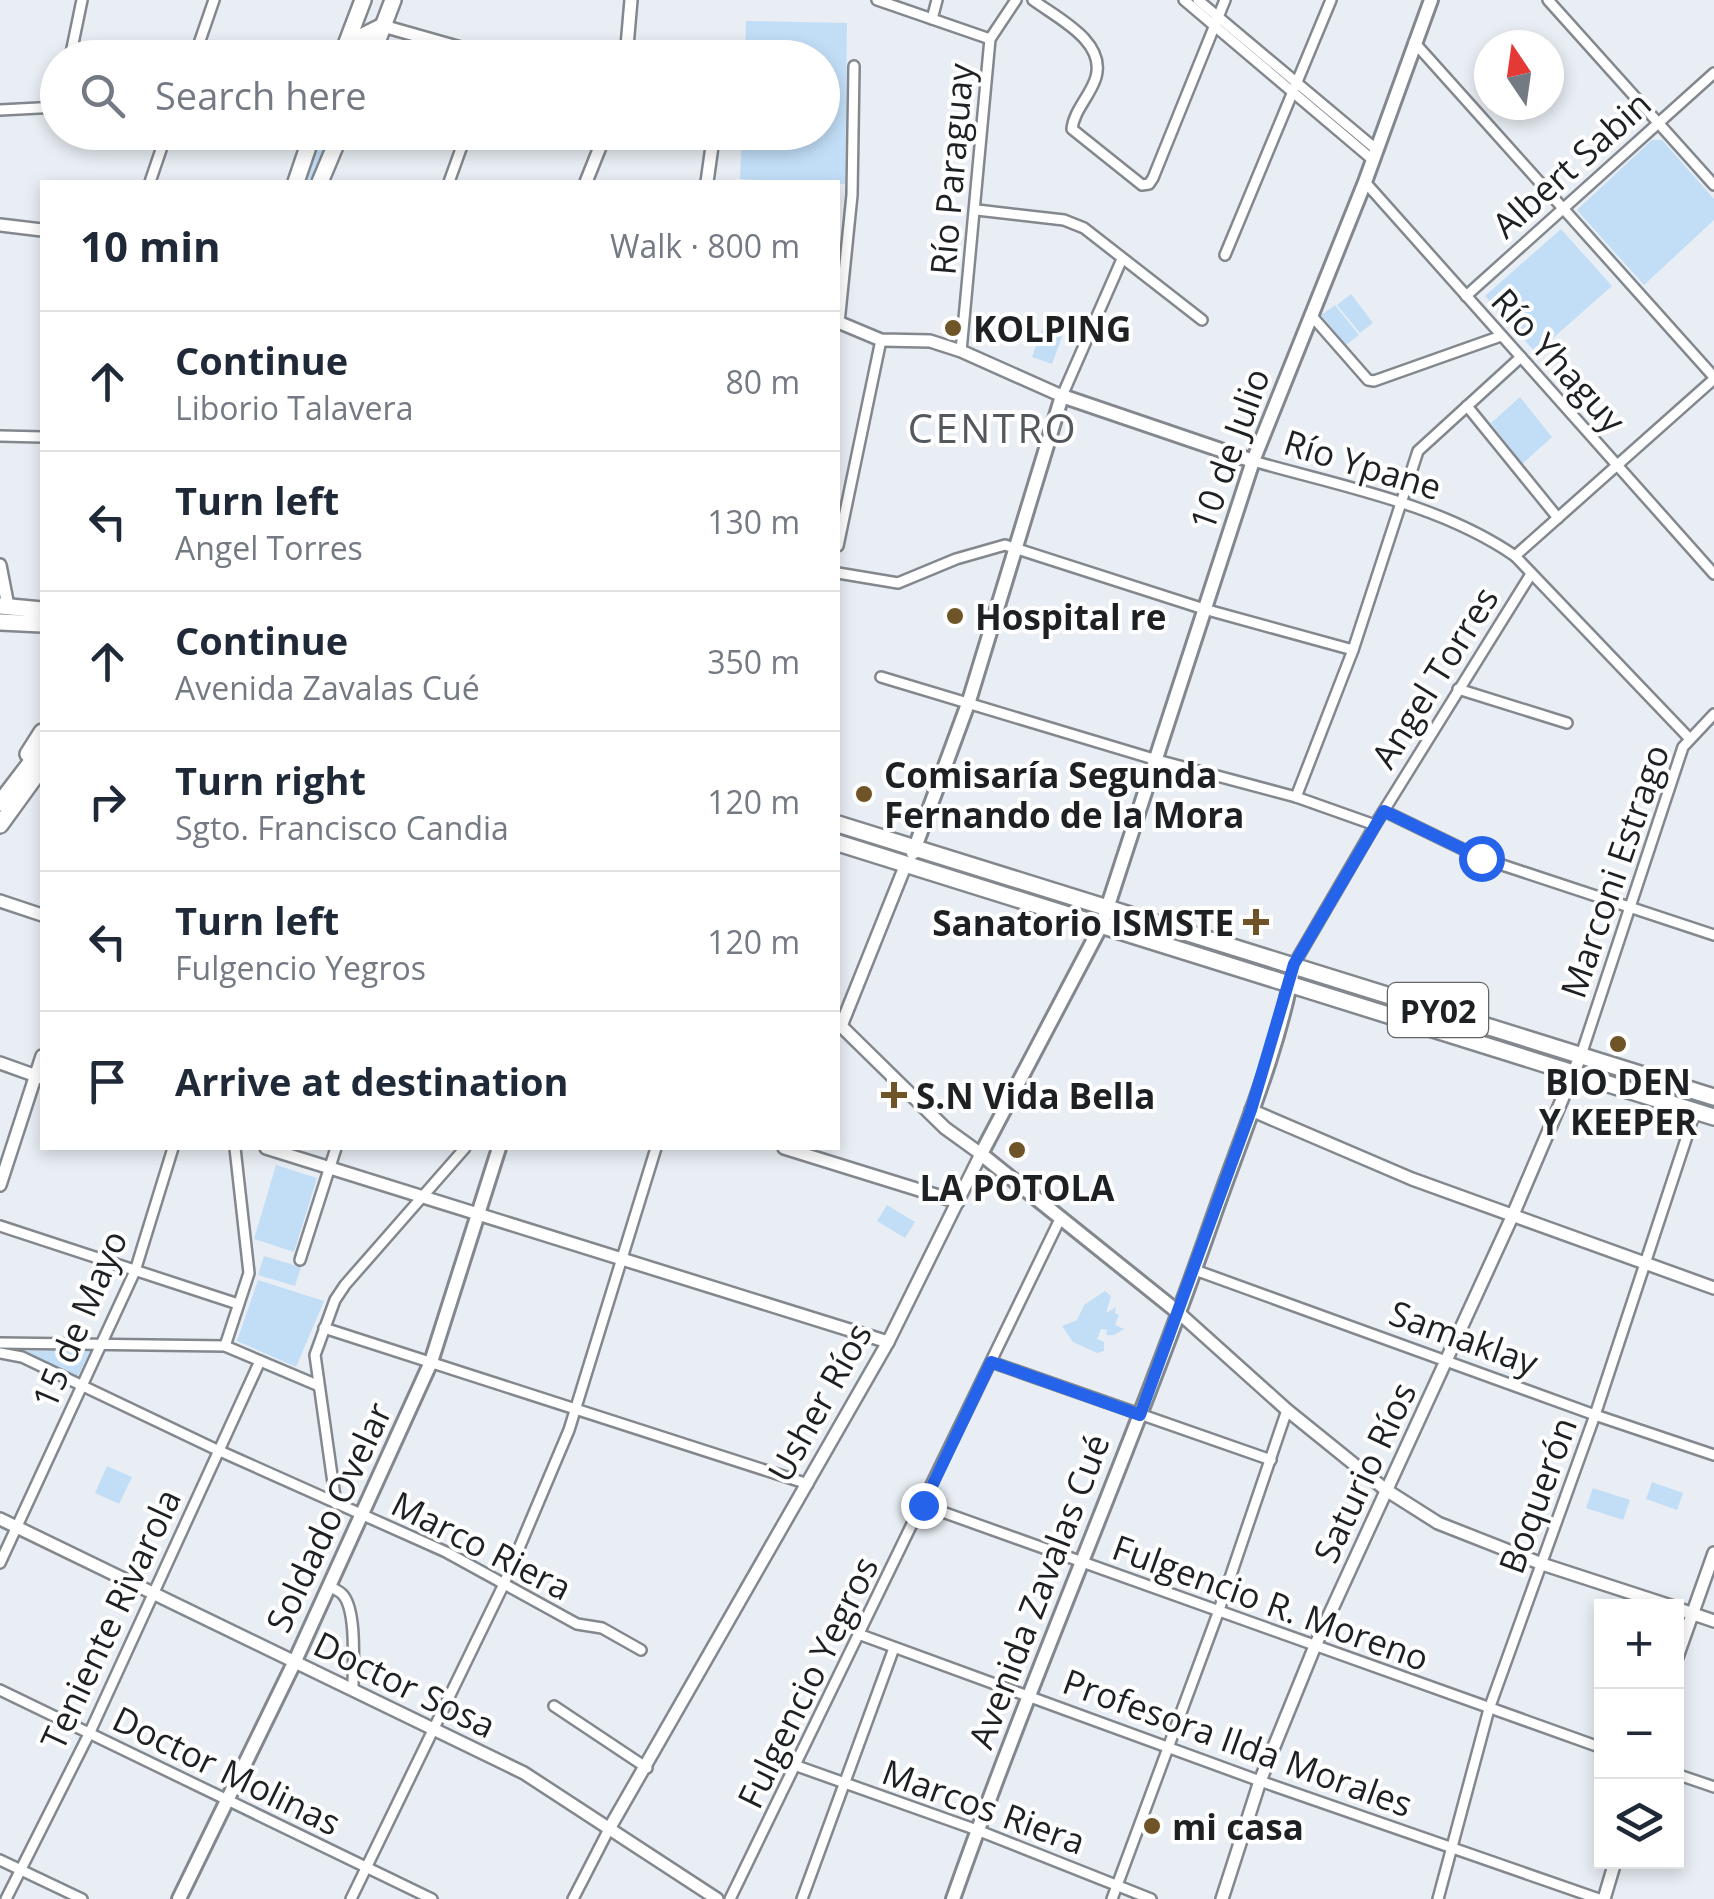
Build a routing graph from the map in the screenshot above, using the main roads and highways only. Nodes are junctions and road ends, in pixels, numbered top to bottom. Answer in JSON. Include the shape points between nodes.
{"nodes":[{"id":1,"x":363,"y":0,"type":"edge"},
{"id":2,"x":393,"y":0,"type":"edge"},
{"id":3,"x":1431,"y":0,"type":"edge"},
{"id":4,"x":383,"y":26,"type":"junction"},
{"id":5,"x":350,"y":40,"type":"edge"},
{"id":6,"x":361,"y":40,"type":"edge"},
{"id":7,"x":378,"y":40,"type":"edge"},
{"id":8,"x":308,"y":150,"type":"edge"},
{"id":9,"x":333,"y":150,"type":"edge"},
{"id":10,"x":297,"y":180,"type":"edge"},
{"id":11,"x":321,"y":180,"type":"edge"},
{"id":12,"x":1254,"y":461,"type":"junction"},
{"id":13,"x":4,"y":606,"type":"edge"},
{"id":14,"x":40,"y":610,"type":"edge"},
{"id":15,"x":0,"y":622,"type":"edge"},
{"id":16,"x":40,"y":624,"type":"edge"},
{"id":17,"x":40,"y":735,"type":"edge"},
{"id":18,"x":40,"y":757,"type":"edge"},
{"id":19,"x":40,"y":778,"type":"edge"},
{"id":20,"x":9,"y":799,"type":"edge"},
{"id":21,"x":0,"y":825,"type":"edge"},
{"id":22,"x":840,"y":825,"type":"edge"},
{"id":23,"x":840,"y":844,"type":"edge"},
{"id":24,"x":916,"y":849,"type":"junction"},
{"id":25,"x":906,"y":864,"type":"junction"},
{"id":26,"x":1105,"y":917,"type":"junction"},
{"id":27,"x":1294,"y":964,"type":"junction"},
{"id":28,"x":1290,"y":986,"type":"junction"},
{"id":29,"x":1714,"y":1097,"type":"edge"},
{"id":30,"x":1714,"y":1117,"type":"edge"},
{"id":31,"x":497,"y":1150,"type":"edge"},
{"id":32,"x":1179,"y":1313,"type":"junction"},
{"id":33,"x":179,"y":1899,"type":"edge"},
{"id":34,"x":953,"y":1899,"type":"edge"}],
"edges":[{"from":1,"to":5,"type":"highway"},
{"from":2,"to":4,"type":"highway"},
{"from":3,"to":12,"type":"main road","name":"10 de Julio"},
{"from":4,"to":6,"type":"highway"},
{"from":4,"to":7,"type":"highway"},
{"from":8,"to":10,"type":"highway"},
{"from":9,"to":11,"type":"highway"},
{"from":12,"to":24,"type":"main road","name":"Río Ypane","via":[[1062,396]]},
{"from":12,"to":26,"type":"main road","name":"10 de Julio"},
{"from":13,"to":14,"type":"highway"},
{"from":15,"to":16,"type":"highway"},
{"from":17,"to":20,"type":"highway"},
{"from":18,"to":20,"type":"highway"},
{"from":19,"to":20,"type":"highway"},
{"from":20,"to":21,"type":"highway"},
{"from":22,"to":24,"type":"highway","number":"PY02"},
{"from":23,"to":25,"type":"highway","number":"PY02"},
{"from":24,"to":25,"type":"main road"},
{"from":24,"to":26,"type":"highway","number":"PY02"},
{"from":25,"to":26,"type":"highway","number":"PY02"},
{"from":26,"to":27,"type":"highway","number":"PY02"},
{"from":26,"to":28,"type":"highway","number":"PY02"},
{"from":26,"to":32,"type":"main road","name":"Usher Ríos","via":[[981,1154]]},
{"from":27,"to":28,"type":"main road","name":"Avenida Zavalas Cué"},
{"from":27,"to":29,"type":"highway","number":"PY02"},
{"from":28,"to":30,"type":"highway","number":"PY02"},
{"from":28,"to":32,"type":"main road","name":"Avenida Zavalas Cué"},
{"from":31,"to":33,"type":"main road","name":"Soldado Ovelar","via":[[431,1362]]},
{"from":32,"to":34,"type":"main road","name":"Avenida Zavalas Cué"}]}
